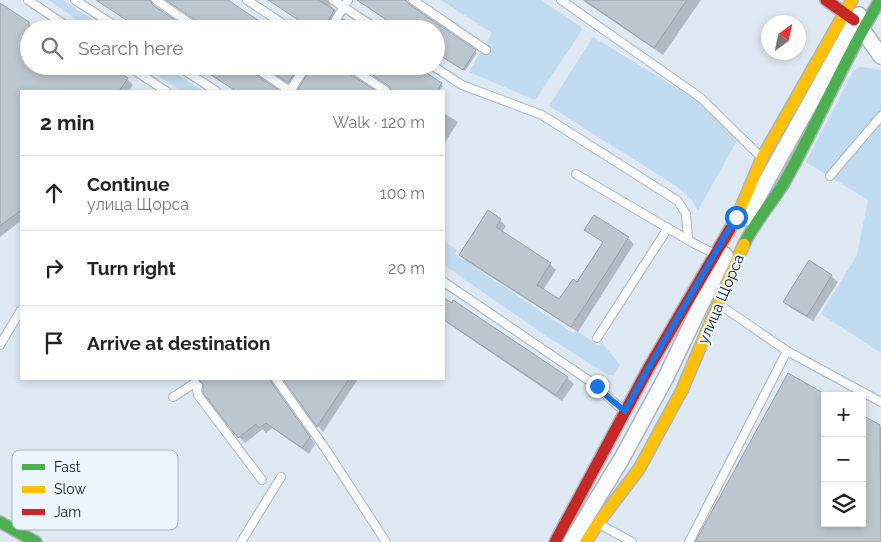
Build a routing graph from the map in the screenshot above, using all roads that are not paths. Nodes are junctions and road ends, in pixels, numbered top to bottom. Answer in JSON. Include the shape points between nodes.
{"nodes":[{"id":1,"x":28,"y":0,"type":"edge"},
{"id":2,"x":76,"y":0,"type":"edge"},
{"id":3,"x":156,"y":0,"type":"edge"},
{"id":4,"x":247,"y":0,"type":"edge"},
{"id":5,"x":333,"y":0,"type":"edge"},
{"id":6,"x":413,"y":0,"type":"edge"},
{"id":7,"x":561,"y":0,"type":"edge"},
{"id":8,"x":826,"y":0,"type":"edge"},
{"id":9,"x":852,"y":0,"type":"edge"},
{"id":10,"x":868,"y":0,"type":"edge"},
{"id":11,"x":880,"y":0,"type":"edge"},
{"id":12,"x":346,"y":4,"type":"edge"},
{"id":13,"x":58,"y":20,"type":"edge"},
{"id":14,"x":106,"y":20,"type":"edge"},
{"id":15,"x":185,"y":20,"type":"edge"},
{"id":16,"x":277,"y":20,"type":"edge"},
{"id":17,"x":336,"y":20,"type":"edge"},
{"id":18,"x":365,"y":20,"type":"edge"},
{"id":19,"x":442,"y":20,"type":"edge"},
{"id":20,"x":854,"y":21,"type":"junction"},
{"id":21,"x":445,"y":22,"type":"edge"},
{"id":22,"x":486,"y":50,"type":"dead end"},
{"id":23,"x":881,"y":56,"type":"edge"},
{"id":24,"x":445,"y":74,"type":"edge"},
{"id":25,"x":142,"y":75,"type":"edge"},
{"id":26,"x":192,"y":75,"type":"edge"},
{"id":27,"x":266,"y":75,"type":"edge"},
{"id":28,"x":300,"y":75,"type":"edge"},
{"id":29,"x":362,"y":75,"type":"edge"},
{"id":30,"x":164,"y":90,"type":"edge"},
{"id":31,"x":214,"y":90,"type":"edge"},
{"id":32,"x":289,"y":90,"type":"edge"},
{"id":33,"x":291,"y":90,"type":"edge"},
{"id":34,"x":384,"y":90,"type":"edge"},
{"id":35,"x":881,"y":116,"type":"edge"},
{"id":36,"x":762,"y":158,"type":"junction"},
{"id":37,"x":576,"y":174,"type":"dead end"},
{"id":38,"x":830,"y":176,"type":"dead end"},
{"id":39,"x":668,"y":228,"type":"junction"},
{"id":40,"x":688,"y":240,"type":"junction"},
{"id":41,"x":715,"y":254,"type":"junction"},
{"id":42,"x":445,"y":283,"type":"edge"},
{"id":43,"x":445,"y":290,"type":"edge"},
{"id":44,"x":720,"y":304,"type":"junction"},
{"id":45,"x":20,"y":312,"type":"edge"},
{"id":46,"x":597,"y":338,"type":"dead end"},
{"id":47,"x":0,"y":345,"type":"edge"},
{"id":48,"x":787,"y":351,"type":"junction"},
{"id":49,"x":573,"y":375,"type":"dead end"},
{"id":50,"x":277,"y":380,"type":"edge"},
{"id":51,"x":173,"y":397,"type":"dead end"},
{"id":52,"x":881,"y":402,"type":"edge"},
{"id":53,"x":625,"y":411,"type":"junction"},
{"id":54,"x":281,"y":477,"type":"dead end"},
{"id":55,"x":262,"y":480,"type":"dead end"},
{"id":56,"x":0,"y":522,"type":"edge"},
{"id":57,"x":598,"y":523,"type":"junction"},
{"id":58,"x":12,"y":529,"type":"edge"},
{"id":59,"x":14,"y":530,"type":"edge"},
{"id":60,"x":36,"y":542,"type":"edge"},
{"id":61,"x":241,"y":542,"type":"edge"},
{"id":62,"x":386,"y":542,"type":"edge"},
{"id":63,"x":555,"y":542,"type":"edge"},
{"id":64,"x":571,"y":542,"type":"edge"},
{"id":65,"x":586,"y":542,"type":"edge"},
{"id":66,"x":632,"y":542,"type":"edge"},
{"id":67,"x":689,"y":542,"type":"edge"}],
"edges":[{"from":1,"to":13,"type":"lane"},
{"from":2,"to":14,"type":"lane"},
{"from":3,"to":15,"type":"lane"},
{"from":4,"to":16,"type":"lane"},
{"from":5,"to":12,"type":"lane"},
{"from":6,"to":19,"type":"lane"},
{"from":7,"to":36,"type":"lane","via":[[701,98]]},
{"from":8,"to":20,"type":"main road"},
{"from":9,"to":20,"type":"main road","name":"улица Щорса"},
{"from":10,"to":20,"type":"street","name":"улица Щорса"},
{"from":11,"to":20,"type":"main road","name":"улица Щорса"},
{"from":12,"to":17,"type":"lane"},
{"from":12,"to":18,"type":"lane"},
{"from":20,"to":23,"type":"street"},
{"from":20,"to":36,"type":"main road","name":"улица Щорса"},
{"from":20,"to":44,"type":"main road","name":"улица Щорса","via":[[816,121],[783,184],[750,232]]},
{"from":20,"to":64,"type":"street","name":"улица Щорса","via":[[724,257],[622,458]]},
{"from":21,"to":22,"type":"lane"},
{"from":24,"to":40,"type":"lane","via":[[462,86],[542,115],[678,201],[686,214]]},
{"from":25,"to":30,"type":"lane"},
{"from":26,"to":31,"type":"lane"},
{"from":27,"to":32,"type":"lane"},
{"from":28,"to":33,"type":"lane"},
{"from":29,"to":34,"type":"lane"},
{"from":35,"to":38,"type":"lane"},
{"from":36,"to":41,"type":"main road","name":"улица Щорса","via":[[736,217]]},
{"from":37,"to":39,"type":"lane"},
{"from":39,"to":40,"type":"lane"},
{"from":39,"to":46,"type":"lane"},
{"from":40,"to":41,"type":"lane"},
{"from":41,"to":53,"type":"main road","name":"улица Щорса"},
{"from":42,"to":53,"type":"lane","via":[[597,386]]},
{"from":43,"to":49,"type":"lane"},
{"from":44,"to":48,"type":"lane"},
{"from":44,"to":57,"type":"main road","name":"улица Щорса","via":[[682,390],[639,469]]},
{"from":45,"to":47,"type":"lane"},
{"from":48,"to":52,"type":"lane"},
{"from":48,"to":67,"type":"lane"},
{"from":50,"to":62,"type":"lane"},
{"from":51,"to":55,"type":"lane","via":[[196,384],[198,395]]},
{"from":53,"to":63,"type":"main road","name":"улица Щорса"},
{"from":54,"to":61,"type":"lane"},
{"from":56,"to":58,"type":"main road"},
{"from":57,"to":65,"type":"main road","name":"улица Щорса"},
{"from":57,"to":66,"type":"lane"},
{"from":59,"to":60,"type":"main road"}]}
